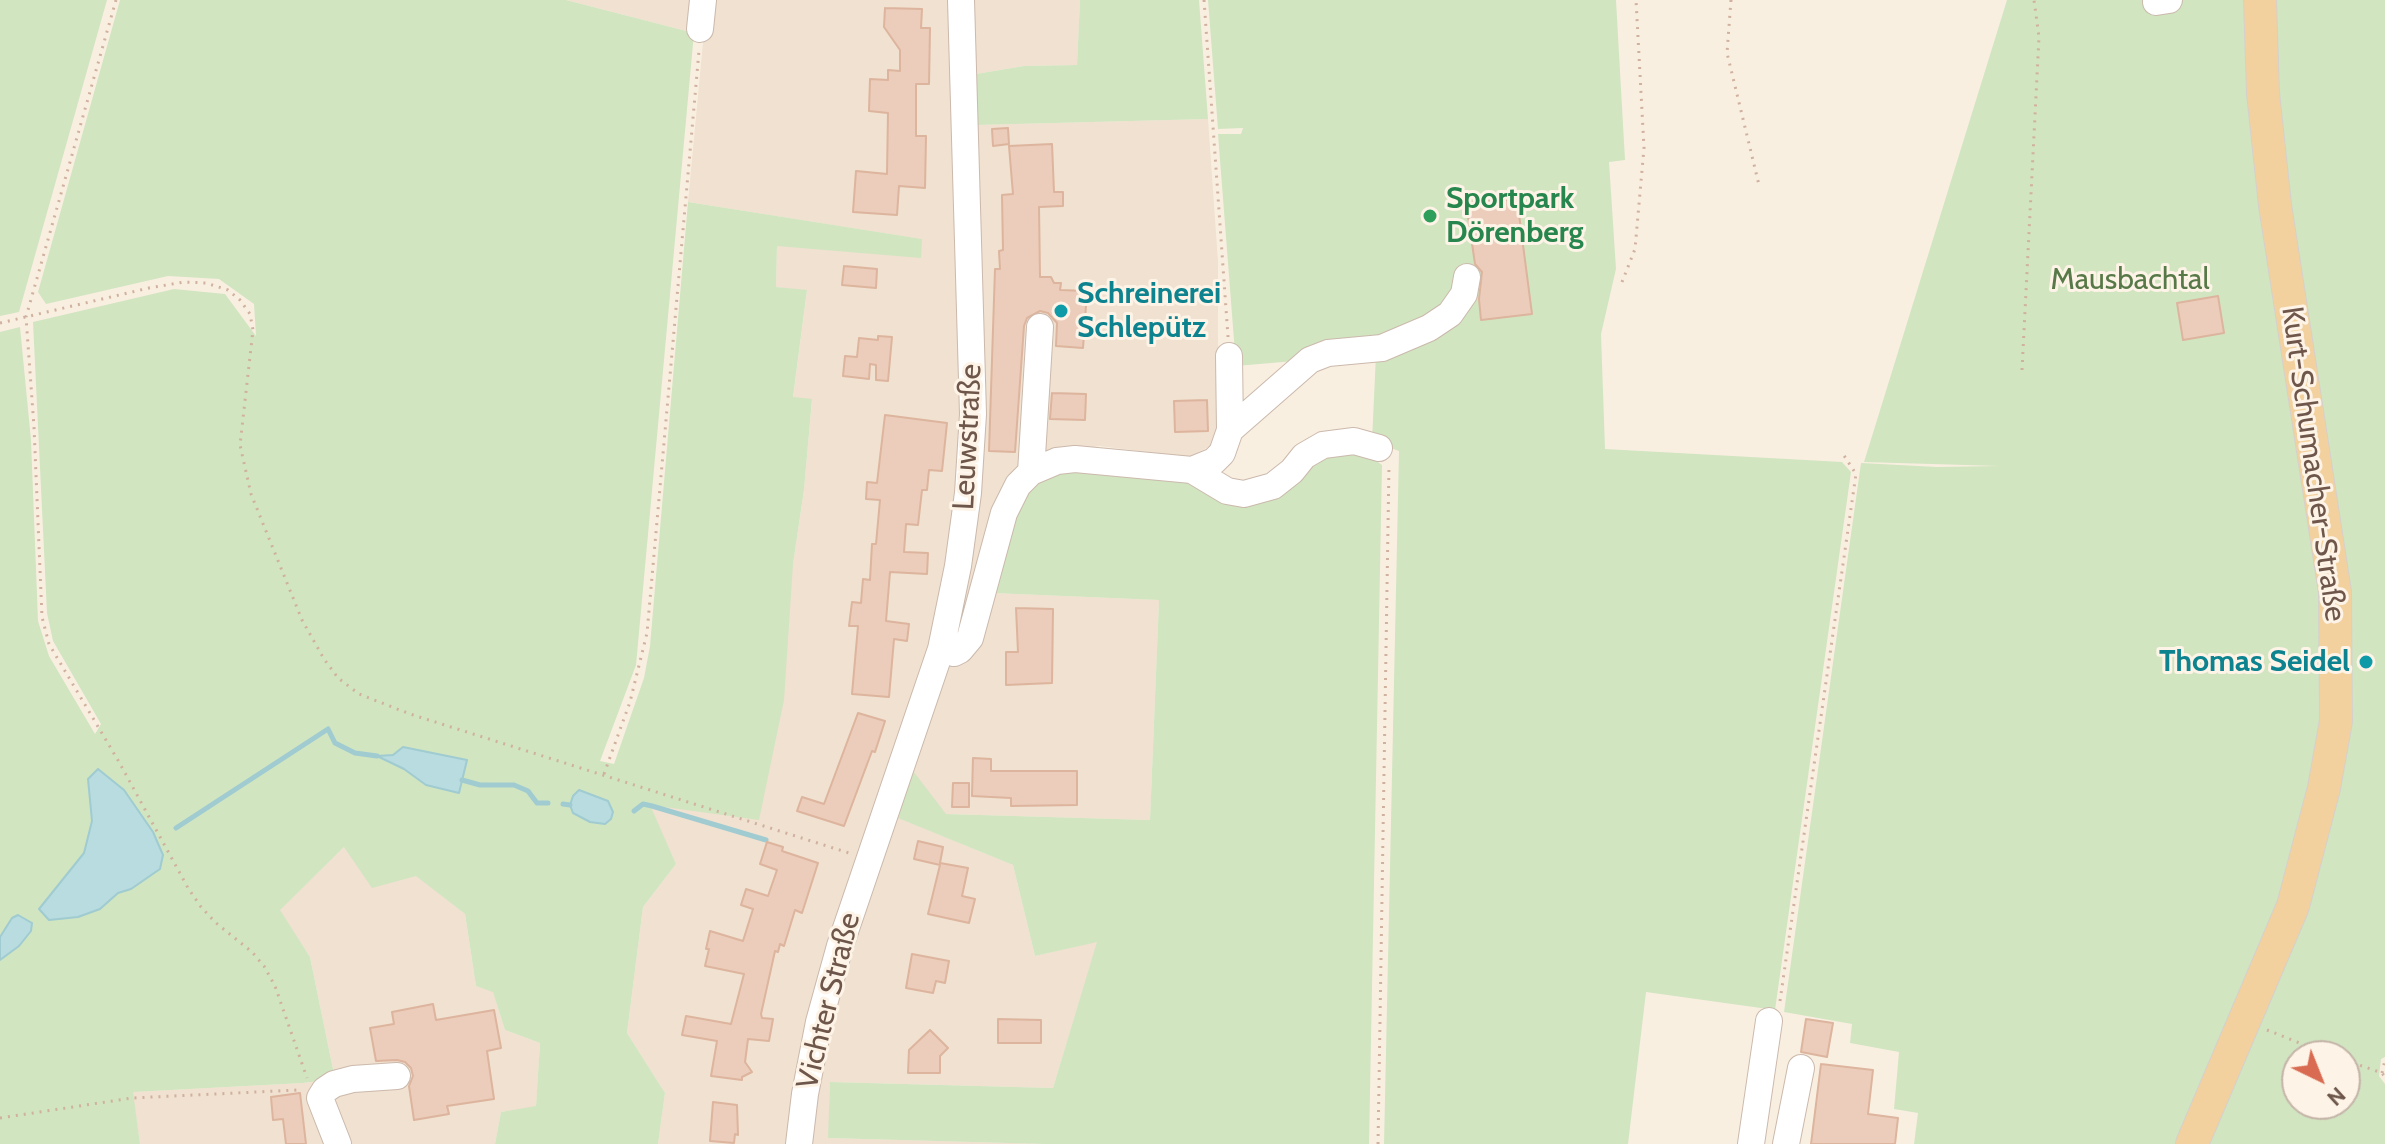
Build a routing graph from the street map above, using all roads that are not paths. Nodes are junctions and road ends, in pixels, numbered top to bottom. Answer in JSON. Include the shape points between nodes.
{"nodes":[{"id":1,"x":703,"y":0,"type":"edge"},
{"id":2,"x":961,"y":0,"type":"edge"},
{"id":3,"x":2260,"y":0,"type":"edge"},
{"id":4,"x":700,"y":29,"type":"road end"},
{"id":5,"x":1467,"y":277,"type":"dead end"},
{"id":6,"x":1040,"y":327,"type":"dead end"},
{"id":7,"x":1229,"y":356,"type":"road end"},
{"id":8,"x":1230,"y":430,"type":"junction"},
{"id":9,"x":1379,"y":448,"type":"road end"},
{"id":10,"x":1192,"y":470,"type":"junction"},
{"id":11,"x":1031,"y":472,"type":"junction"},
{"id":12,"x":941,"y":649,"type":"junction"},
{"id":13,"x":867,"y":860,"type":"joint"},
{"id":14,"x":1769,"y":1021,"type":"road end"},
{"id":15,"x":1762,"y":1068,"type":"junction"},
{"id":16,"x":397,"y":1076,"type":"dead end"},
{"id":17,"x":338,"y":1144,"type":"edge"},
{"id":18,"x":799,"y":1144,"type":"edge"},
{"id":19,"x":1751,"y":1144,"type":"edge"},
{"id":20,"x":1786,"y":1144,"type":"edge"},
{"id":21,"x":2192,"y":1144,"type":"edge"}],
"edges":[{"from":1,"to":4,"type":"street"},
{"from":2,"to":12,"type":"street","name":"Leuwstraße","via":[[973,414],[968,493]]},
{"from":3,"to":21,"type":"main road","name":"Kurt-Schumacher-Straße","via":[[2275,205],[2335,592],[2336,721],[2293,906]]},
{"from":5,"to":8,"type":"street","via":[[1464,294],[1450,314],[1429,328],[1382,348],[1310,360]]},
{"from":6,"to":11,"type":"street"},
{"from":7,"to":8,"type":"street"},
{"from":8,"to":10,"type":"street","via":[[1222,453]]},
{"from":9,"to":10,"type":"street","via":[[1354,441],[1323,445],[1273,486],[1244,494],[1227,491]]},
{"from":10,"to":11,"type":"street","via":[[1075,459]]},
{"from":11,"to":12,"type":"street","via":[[1004,513],[970,638],[954,653]]},
{"from":12,"to":13,"type":"street","name":"Leuwstraße"},
{"from":13,"to":18,"type":"street","name":"Vichter Straße","via":[[819,1022]]},
{"from":14,"to":15,"type":"street"},
{"from":15,"to":19,"type":"street"},
{"from":15,"to":20,"type":"street","via":[[1799,1081]]},
{"from":16,"to":17,"type":"street","via":[[353,1079],[316,1094]]}]}
